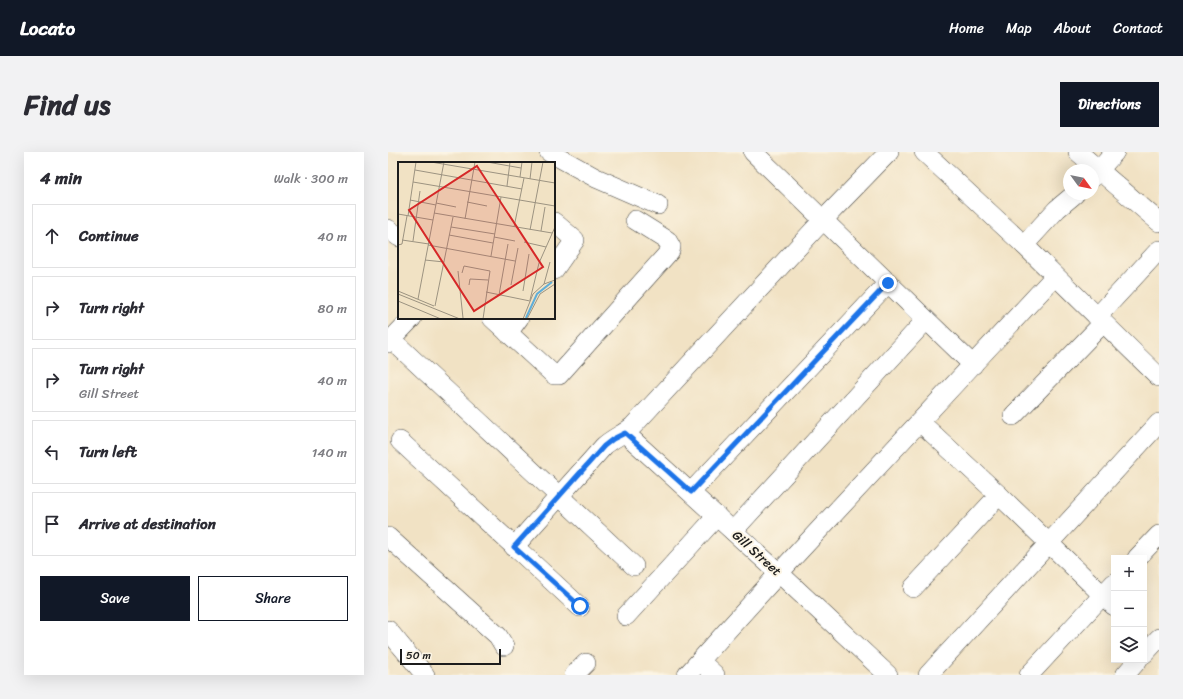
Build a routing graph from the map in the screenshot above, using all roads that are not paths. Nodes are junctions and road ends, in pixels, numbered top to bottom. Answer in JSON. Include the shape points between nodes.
{"nodes":[{"id":1,"x":549,"y":152,"type":"edge"},
{"id":2,"x":889,"y":152,"type":"edge"},
{"id":3,"x":924,"y":152,"type":"edge"},
{"id":4,"x":1078,"y":152,"type":"edge"},
{"id":5,"x":1114,"y":152,"type":"edge"},
{"id":6,"x":758,"y":154,"type":"edge"},
{"id":7,"x":1088,"y":164,"type":"edge"},
{"id":8,"x":1099,"y":170,"type":"edge"},
{"id":9,"x":1099,"y":176,"type":"edge"},
{"id":10,"x":1068,"y":200,"type":"edge"},
{"id":11,"x":658,"y":205,"type":"dead end"},
{"id":12,"x":635,"y":220,"type":"dead end"},
{"id":13,"x":823,"y":220,"type":"junction"},
{"id":14,"x":1159,"y":222,"type":"edge"},
{"id":15,"x":555,"y":223,"type":"edge"},
{"id":16,"x":388,"y":229,"type":"edge"},
{"id":17,"x":398,"y":236,"type":"edge"},
{"id":18,"x":1024,"y":246,"type":"junction"},
{"id":19,"x":1159,"y":250,"type":"edge"},
{"id":20,"x":555,"y":269,"type":"edge"},
{"id":21,"x":1055,"y":276,"type":"junction"},
{"id":22,"x":888,"y":283,"type":"junction"},
{"id":23,"x":411,"y":319,"type":"edge"},
{"id":24,"x":495,"y":319,"type":"edge"},
{"id":25,"x":926,"y":320,"type":"junction"},
{"id":26,"x":1100,"y":320,"type":"junction"},
{"id":27,"x":514,"y":325,"type":"edge"},
{"id":28,"x":390,"y":341,"type":"edge"},
{"id":29,"x":973,"y":365,"type":"junction"},
{"id":30,"x":1159,"y":377,"type":"edge"},
{"id":31,"x":1013,"y":416,"type":"dead end"},
{"id":32,"x":920,"y":422,"type":"junction"},
{"id":33,"x":1159,"y":423,"type":"edge"},
{"id":34,"x":625,"y":433,"type":"junction"},
{"id":35,"x":400,"y":441,"type":"dead end"},
{"id":36,"x":691,"y":492,"type":"junction"},
{"id":37,"x":999,"y":495,"type":"junction"},
{"id":38,"x":558,"y":497,"type":"junction"},
{"id":39,"x":717,"y":516,"type":"junction"},
{"id":40,"x":733,"y":531,"type":"junction"},
{"id":41,"x":1159,"y":535,"type":"edge"},
{"id":42,"x":388,"y":537,"type":"edge"},
{"id":43,"x":1049,"y":543,"type":"junction"},
{"id":44,"x":514,"y":547,"type":"junction"},
{"id":45,"x":1140,"y":555,"type":"edge"},
{"id":46,"x":634,"y":566,"type":"dead end"},
{"id":47,"x":779,"y":573,"type":"junction"},
{"id":48,"x":913,"y":588,"type":"dead end"},
{"id":49,"x":1110,"y":595,"type":"edge"},
{"id":50,"x":580,"y":606,"type":"dead end"},
{"id":51,"x":626,"y":616,"type":"dead end"},
{"id":52,"x":388,"y":630,"type":"edge"},
{"id":53,"x":504,"y":646,"type":"dead end"},
{"id":54,"x":700,"y":660,"type":"junction"},
{"id":55,"x":1135,"y":663,"type":"edge"},
{"id":56,"x":425,"y":675,"type":"edge"},
{"id":57,"x":687,"y":675,"type":"edge"},
{"id":58,"x":715,"y":675,"type":"edge"},
{"id":59,"x":888,"y":675,"type":"edge"},
{"id":60,"x":928,"y":675,"type":"edge"},
{"id":61,"x":1029,"y":675,"type":"edge"},
{"id":62,"x":1124,"y":675,"type":"edge"}],
"edges":[{"from":1,"to":11,"type":"street","via":[[596,178]]},
{"from":2,"to":13,"type":"street"},
{"from":3,"to":18,"type":"street"},
{"from":4,"to":7,"type":"street"},
{"from":5,"to":8,"type":"street"},
{"from":6,"to":13,"type":"street"},
{"from":9,"to":14,"type":"street"},
{"from":10,"to":18,"type":"street"},
{"from":12,"to":27,"type":"street","via":[[667,240],[671,247],[670,251],[559,375],[554,375]]},
{"from":13,"to":22,"type":"street"},
{"from":13,"to":34,"type":"street"},
{"from":15,"to":20,"type":"street","via":[[575,240]]},
{"from":16,"to":17,"type":"street"},
{"from":18,"to":21,"type":"street"},
{"from":19,"to":26,"type":"street"},
{"from":21,"to":26,"type":"street"},
{"from":21,"to":29,"type":"street"},
{"from":22,"to":25,"type":"street"},
{"from":22,"to":36,"type":"street"},
{"from":23,"to":28,"type":"street"},
{"from":24,"to":27,"type":"street"},
{"from":25,"to":29,"type":"street"},
{"from":25,"to":40,"type":"street"},
{"from":26,"to":30,"type":"street"},
{"from":26,"to":31,"type":"street"},
{"from":28,"to":38,"type":"street"},
{"from":29,"to":32,"type":"street"},
{"from":32,"to":37,"type":"street"},
{"from":32,"to":47,"type":"street"},
{"from":33,"to":43,"type":"street"},
{"from":34,"to":36,"type":"street","name":"Gill Street"},
{"from":34,"to":38,"type":"street","via":[[604,446]]},
{"from":35,"to":44,"type":"street"},
{"from":36,"to":39,"type":"street","name":"Gill Street"},
{"from":37,"to":43,"type":"street"},
{"from":37,"to":48,"type":"street"},
{"from":38,"to":44,"type":"street"},
{"from":38,"to":46,"type":"street"},
{"from":39,"to":40,"type":"street","name":"Gill Street"},
{"from":39,"to":51,"type":"street"},
{"from":40,"to":47,"type":"street","name":"Gill Street"},
{"from":41,"to":45,"type":"street"},
{"from":42,"to":53,"type":"street","via":[[498,636]]},
{"from":43,"to":49,"type":"street"},
{"from":43,"to":60,"type":"street"},
{"from":44,"to":50,"type":"street"},
{"from":47,"to":54,"type":"street"},
{"from":47,"to":59,"type":"street","name":"Gill Street"},
{"from":49,"to":61,"type":"street"},
{"from":52,"to":56,"type":"street"},
{"from":54,"to":57,"type":"street"},
{"from":54,"to":58,"type":"street"},
{"from":55,"to":62,"type":"street"}]}
